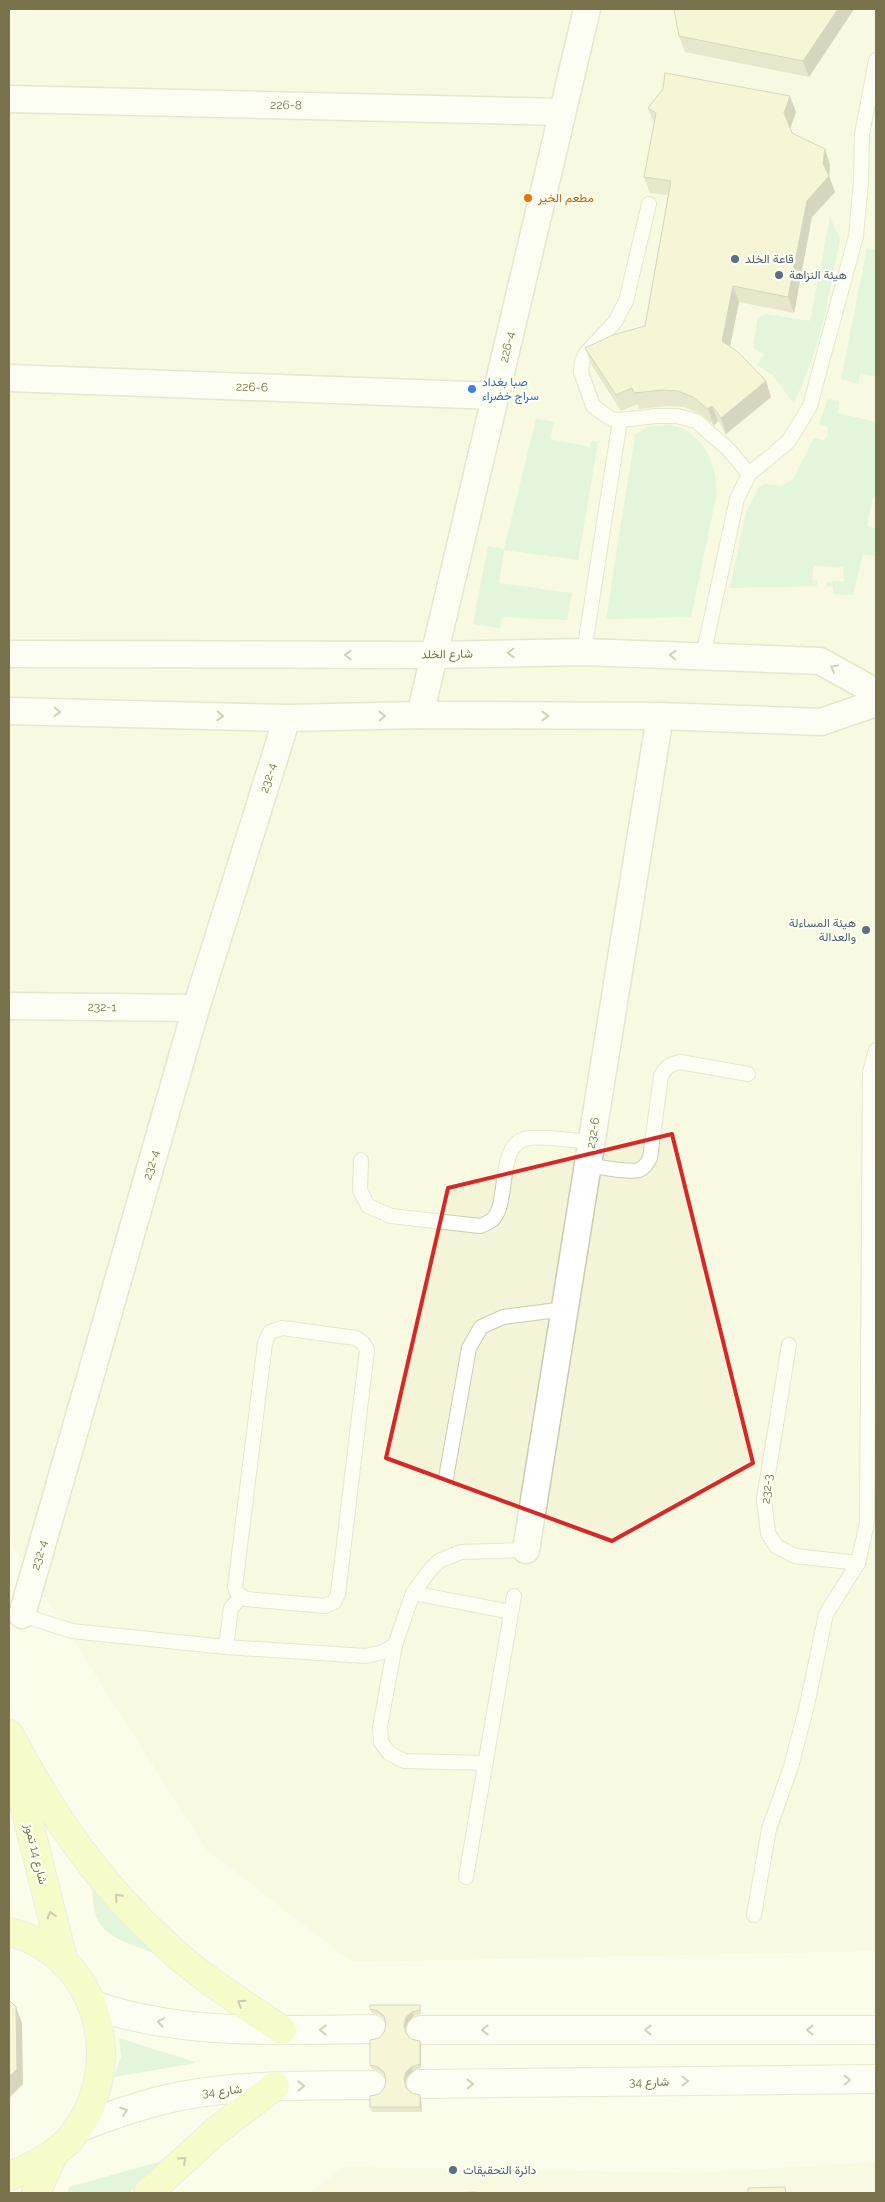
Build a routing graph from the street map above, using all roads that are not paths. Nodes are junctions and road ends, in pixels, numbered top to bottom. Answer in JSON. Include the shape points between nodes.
{"nodes":[{"id":1,"x":587,"y":9,"type":"edge"},
{"id":2,"x":876,"y":60,"type":"edge"},
{"id":3,"x":9,"y":99,"type":"edge"},
{"id":4,"x":562,"y":112,"type":"junction"},
{"id":5,"x":649,"y":204,"type":"dead end"},
{"id":6,"x":9,"y":378,"type":"edge"},
{"id":7,"x":495,"y":396,"type":"junction"},
{"id":8,"x":620,"y":420,"type":"junction"},
{"id":9,"x":749,"y":474,"type":"junction"},
{"id":10,"x":584,"y":652,"type":"junction"},
{"id":11,"x":9,"y":654,"type":"edge"},
{"id":12,"x":434,"y":655,"type":"junction"},
{"id":13,"x":703,"y":656,"type":"junction"},
{"id":14,"x":876,"y":692,"type":"edge"},
{"id":15,"x":876,"y":703,"type":"edge"},
{"id":16,"x":9,"y":711,"type":"edge"},
{"id":17,"x":420,"y":715,"type":"junction"},
{"id":18,"x":660,"y":716,"type":"junction"},
{"id":19,"x":287,"y":718,"type":"junction"},
{"id":20,"x":9,"y":1006,"type":"edge"},
{"id":21,"x":196,"y":1008,"type":"junction"},
{"id":22,"x":876,"y":1050,"type":"edge"},
{"id":23,"x":748,"y":1074,"type":"dead end"},
{"id":24,"x":590,"y":1154,"type":"junction"},
{"id":25,"x":361,"y":1160,"type":"dead end"},
{"id":26,"x":565,"y":1309,"type":"junction"},
{"id":27,"x":790,"y":1345,"type":"dead end"},
{"id":28,"x":446,"y":1478,"type":"dead end"},
{"id":29,"x":526,"y":1550,"type":"joint"},
{"id":30,"x":858,"y":1563,"type":"junction"},
{"id":31,"x":414,"y":1593,"type":"junction"},
{"id":32,"x":514,"y":1596,"type":"dead end"},
{"id":33,"x":241,"y":1597,"type":"junction"},
{"id":34,"x":511,"y":1612,"type":"junction"},
{"id":35,"x":22,"y":1615,"type":"joint"},
{"id":36,"x":395,"y":1645,"type":"junction"},
{"id":37,"x":226,"y":1647,"type":"junction"},
{"id":38,"x":9,"y":1734,"type":"edge"},
{"id":39,"x":9,"y":1744,"type":"edge"},
{"id":40,"x":486,"y":1763,"type":"junction"},
{"id":41,"x":466,"y":1878,"type":"dead end"},
{"id":42,"x":754,"y":1915,"type":"dead end"},
{"id":43,"x":9,"y":1932,"type":"edge"},
{"id":44,"x":64,"y":1963,"type":"junction"},
{"id":45,"x":92,"y":2005,"type":"junction"},
{"id":46,"x":372,"y":2029,"type":"dead end"},
{"id":47,"x":282,"y":2030,"type":"junction"},
{"id":48,"x":422,"y":2030,"type":"dead end"},
{"id":49,"x":876,"y":2030,"type":"edge"},
{"id":50,"x":876,"y":2079,"type":"edge"},
{"id":51,"x":421,"y":2084,"type":"dead end"},
{"id":52,"x":372,"y":2085,"type":"dead end"},
{"id":53,"x":275,"y":2086,"type":"junction"},
{"id":54,"x":78,"y":2128,"type":"junction"},
{"id":55,"x":54,"y":2153,"type":"junction"},
{"id":56,"x":9,"y":2176,"type":"edge"},
{"id":57,"x":36,"y":2193,"type":"edge"},
{"id":58,"x":148,"y":2193,"type":"edge"}],
"edges":[{"from":1,"to":4,"type":"street","name":"226-4"},
{"from":2,"to":9,"type":"lane","via":[[862,134],[856,236],[810,406],[788,442]]},
{"from":3,"to":4,"type":"street","name":"226-8"},
{"from":4,"to":7,"type":"street","name":"226-4"},
{"from":5,"to":8,"type":"lane","via":[[626,301],[615,322],[582,361],[581,372],[593,406],[606,416]]},
{"from":6,"to":7,"type":"street","name":"226-6"},
{"from":7,"to":12,"type":"street","name":"226-4"},
{"from":8,"to":9,"type":"lane","via":[[677,416],[696,421],[728,449]]},
{"from":8,"to":10,"type":"lane"},
{"from":9,"to":13,"type":"lane","via":[[737,500]]},
{"from":10,"to":12,"type":"street","name":"شارع الخلد","one_way":true},
{"from":13,"to":10,"type":"street","name":"شارع الخلد","one_way":true},
{"from":12,"to":11,"type":"street","name":"شارع الخلد","one_way":true},
{"from":12,"to":17,"type":"street","name":"226-4"},
{"from":14,"to":13,"type":"street","name":"شارع الخلد","one_way":true,"via":[[820,661]]},
{"from":15,"to":18,"type":"street","via":[[821,722]]},
{"from":16,"to":19,"type":"street","one_way":true},
{"from":17,"to":18,"type":"street","one_way":true},
{"from":19,"to":17,"type":"street","one_way":true},
{"from":18,"to":24,"type":"street","name":"232-6"},
{"from":19,"to":21,"type":"street","name":"232-4"},
{"from":20,"to":21,"type":"street","name":"232-1"},
{"from":21,"to":35,"type":"street","name":"232-4"},
{"from":22,"to":30,"type":"lane","via":[[870,1072],[867,1523]]},
{"from":23,"to":24,"type":"lane","via":[[680,1062],[671,1064],[661,1076],[650,1158],[646,1165],[640,1170],[632,1170]]},
{"from":24,"to":25,"type":"lane","via":[[528,1138],[515,1145],[507,1159],[502,1201],[493,1219],[480,1226],[392,1216],[368,1206],[360,1190]]},
{"from":24,"to":26,"type":"street","name":"232-6"},
{"from":26,"to":28,"type":"lane","via":[[503,1317],[481,1327],[469,1348]]},
{"from":26,"to":29,"type":"street","name":"232-6"},
{"from":27,"to":30,"type":"lane","name":"232-3","via":[[764,1499],[768,1533],[776,1546],[795,1556]]},
{"from":29,"to":31,"type":"lane","via":[[450,1555],[430,1570]]},
{"from":30,"to":42,"type":"lane","via":[[826,1614],[803,1723],[769,1829]]},
{"from":31,"to":34,"type":"lane"},
{"from":31,"to":36,"type":"lane"},
{"from":32,"to":34,"type":"lane"},
{"from":33,"to":33,"type":"lane","via":[[237,1593],[236,1581],[266,1337],[282,1328],[361,1340],[367,1350],[337,1599],[325,1606]]},
{"from":33,"to":37,"type":"lane","via":[[231,1608]]},
{"from":34,"to":40,"type":"lane"},
{"from":35,"to":37,"type":"lane","via":[[72,1631]]},
{"from":36,"to":37,"type":"lane","via":[[366,1656]]},
{"from":36,"to":40,"type":"lane","via":[[380,1727],[381,1742],[389,1753],[404,1761]]},
{"from":47,"to":38,"type":"main road","one_way":true,"via":[[222,1990],[166,1945],[115,1894],[70,1838]]},
{"from":44,"to":39,"type":"main road","name":"شارع 14 تموز","one_way":true},
{"from":40,"to":41,"type":"lane"},
{"from":43,"to":44,"type":"main road","via":[[42,1945]]},
{"from":44,"to":45,"type":"main road"},
{"from":47,"to":45,"type":"main road","one_way":true,"via":[[174,2024],[137,2018]]},
{"from":45,"to":54,"type":"main road","via":[[100,2032],[102,2060],[98,2087]]},
{"from":46,"to":47,"type":"main road","one_way":true},
{"from":49,"to":48,"type":"main road","one_way":true},
{"from":51,"to":50,"type":"main road","name":"شارع 34","one_way":true},
{"from":53,"to":52,"type":"main road","name":"شارع 34","one_way":true},
{"from":54,"to":53,"type":"main road","name":"شارع 34","one_way":true,"via":[[180,2096]]},
{"from":58,"to":53,"type":"main road","one_way":true,"via":[[216,2131]]},
{"from":54,"to":55,"type":"main road"},
{"from":55,"to":56,"type":"main road"},
{"from":55,"to":57,"type":"main road"}]}
